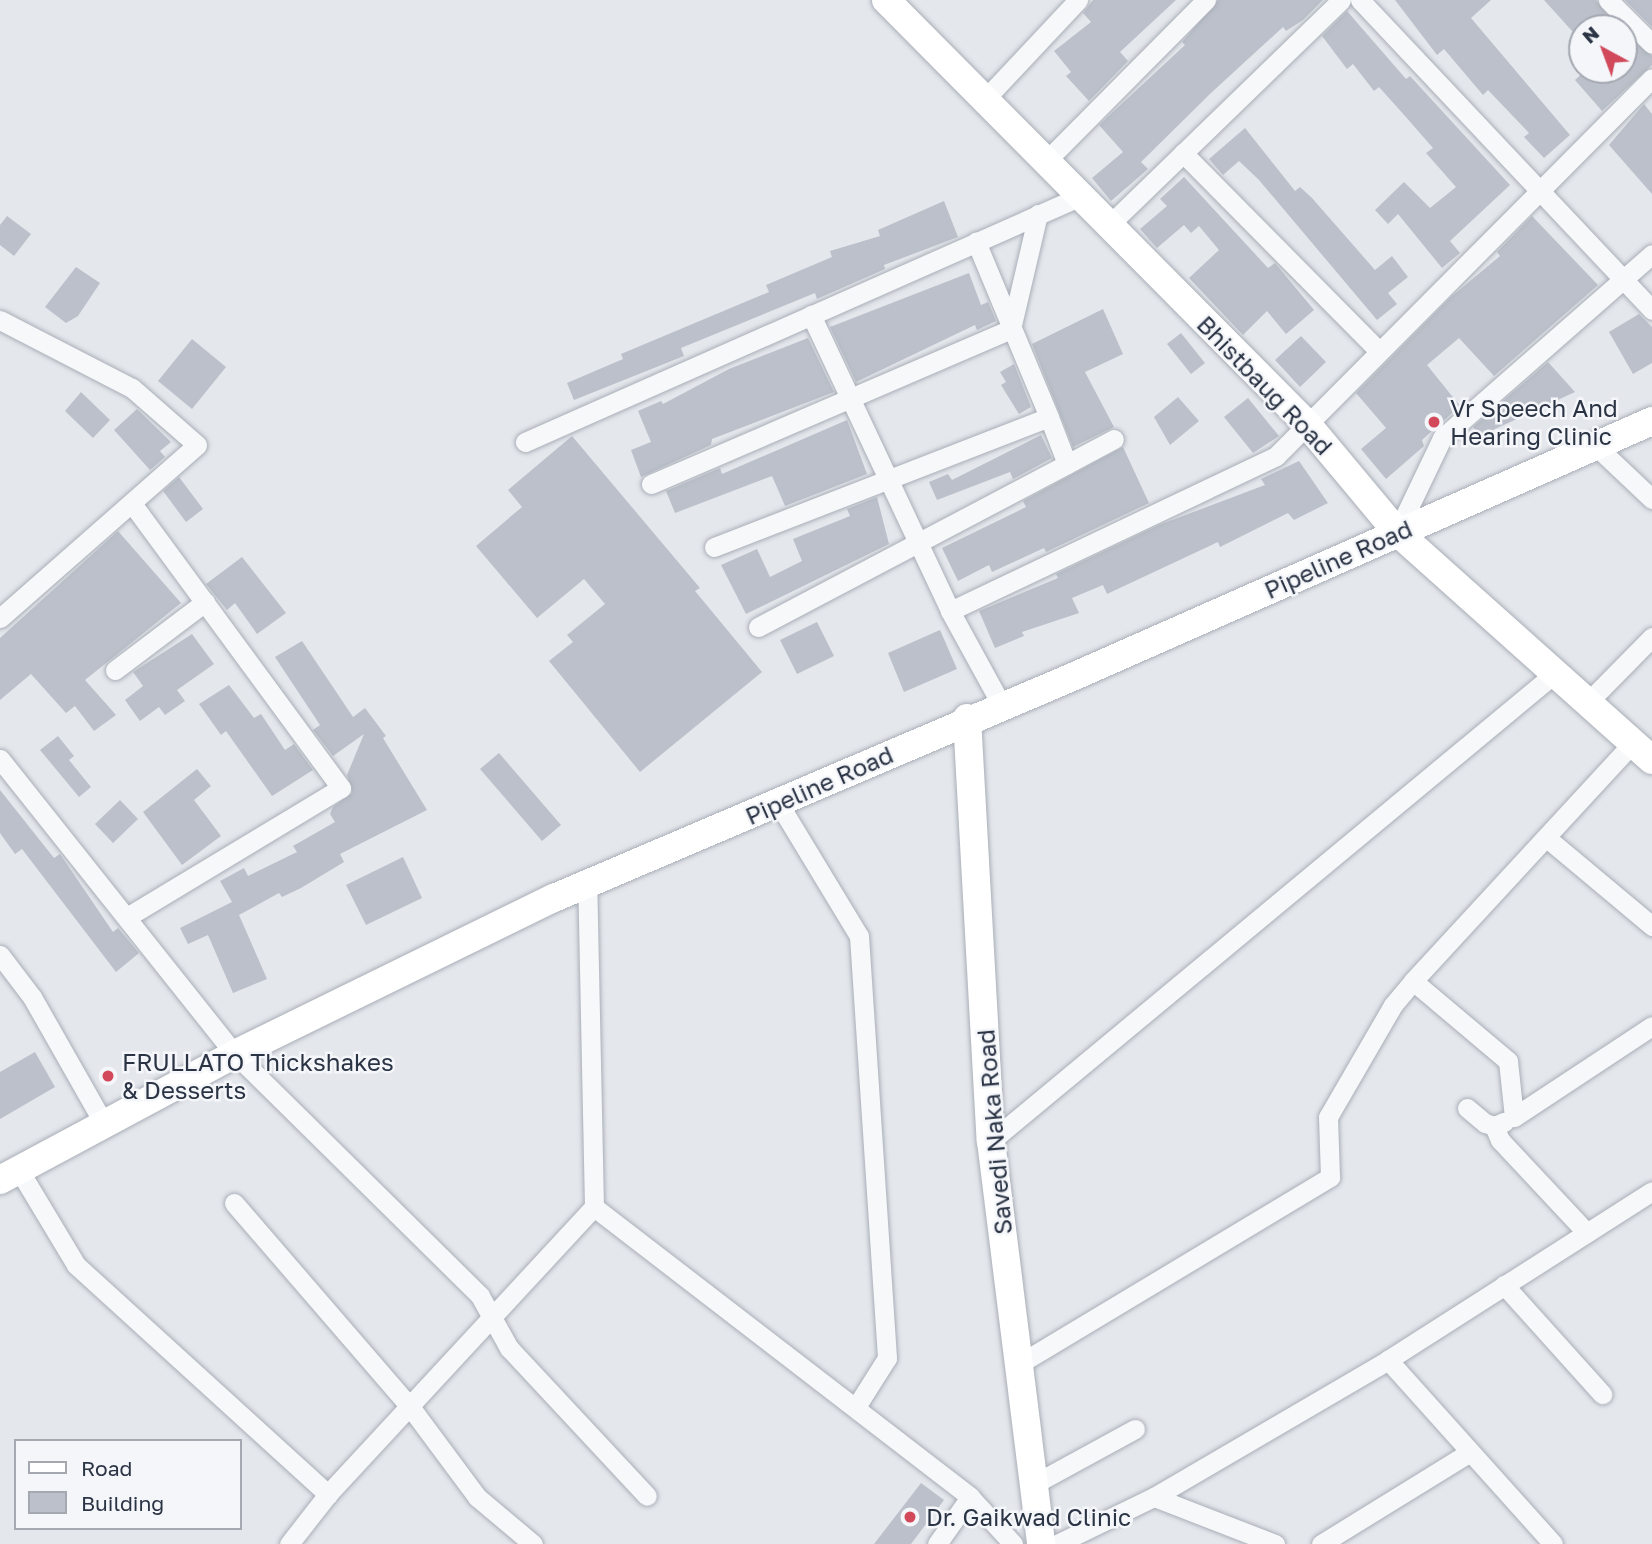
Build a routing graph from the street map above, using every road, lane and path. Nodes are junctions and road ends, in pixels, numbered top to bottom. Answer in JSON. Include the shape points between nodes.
{"nodes":[{"id":1,"x":886,"y":0,"type":"edge"},
{"id":2,"x":1077,"y":0,"type":"edge"},
{"id":3,"x":1206,"y":0,"type":"edge"},
{"id":4,"x":1341,"y":0,"type":"edge"},
{"id":5,"x":1360,"y":0,"type":"edge"},
{"id":6,"x":1608,"y":0,"type":"edge"},
{"id":7,"x":1652,"y":44,"type":"edge"},
{"id":8,"x":1652,"y":78,"type":"edge"},
{"id":9,"x":985,"y":99,"type":"junction"},
{"id":10,"x":1183,"y":153,"type":"junction"},
{"id":11,"x":1046,"y":161,"type":"junction"},
{"id":12,"x":1539,"y":190,"type":"junction"},
{"id":13,"x":1080,"y":196,"type":"junction"},
{"id":14,"x":1038,"y":215,"type":"junction"},
{"id":15,"x":1109,"y":225,"type":"junction"},
{"id":16,"x":976,"y":242,"type":"junction"},
{"id":17,"x":1652,"y":254,"type":"edge"},
{"id":18,"x":1624,"y":280,"type":"junction"},
{"id":19,"x":1652,"y":310,"type":"edge"},
{"id":20,"x":811,"y":315,"type":"junction"},
{"id":21,"x":0,"y":320,"type":"edge"},
{"id":22,"x":1011,"y":329,"type":"junction"},
{"id":23,"x":1380,"y":351,"type":"junction"},
{"id":24,"x":852,"y":401,"type":"junction"},
{"id":25,"x":1049,"y":417,"type":"junction"},
{"id":26,"x":1652,"y":421,"type":"edge"},
{"id":27,"x":1307,"y":424,"type":"junction"},
{"id":28,"x":1114,"y":439,"type":"dead end"},
{"id":29,"x":525,"y":442,"type":"dead end"},
{"id":30,"x":1597,"y":447,"type":"junction"},
{"id":31,"x":1067,"y":464,"type":"junction"},
{"id":32,"x":888,"y":480,"type":"junction"},
{"id":33,"x":651,"y":484,"type":"dead end"},
{"id":34,"x":1652,"y":499,"type":"edge"},
{"id":35,"x":132,"y":503,"type":"junction"},
{"id":36,"x":1397,"y":532,"type":"junction"},
{"id":37,"x":917,"y":542,"type":"junction"},
{"id":38,"x":713,"y":547,"type":"dead end"},
{"id":39,"x":205,"y":602,"type":"junction"},
{"id":40,"x":950,"y":611,"type":"junction"},
{"id":41,"x":0,"y":618,"type":"edge"},
{"id":42,"x":758,"y":627,"type":"dead end"},
{"id":43,"x":1652,"y":638,"type":"edge"},
{"id":44,"x":115,"y":670,"type":"dead end"},
{"id":45,"x":1554,"y":674,"type":"junction"},
{"id":46,"x":1587,"y":703,"type":"junction"},
{"id":47,"x":1001,"y":704,"type":"junction"},
{"id":48,"x":967,"y":718,"type":"junction"},
{"id":49,"x":1642,"y":752,"type":"edge"},
{"id":50,"x":0,"y":759,"type":"edge"},
{"id":51,"x":779,"y":804,"type":"junction"},
{"id":52,"x":1548,"y":839,"type":"junction"},
{"id":53,"x":587,"y":884,"type":"junction"},
{"id":54,"x":127,"y":917,"type":"junction"},
{"id":55,"x":1652,"y":926,"type":"edge"},
{"id":56,"x":0,"y":955,"type":"edge"},
{"id":57,"x":1413,"y":981,"type":"junction"},
{"id":58,"x":1652,"y":1026,"type":"edge"},
{"id":59,"x":235,"y":1054,"type":"junction"},
{"id":60,"x":1467,"y":1108,"type":"dead end"},
{"id":61,"x":1514,"y":1117,"type":"junction"},
{"id":62,"x":104,"y":1124,"type":"junction"},
{"id":63,"x":1494,"y":1126,"type":"junction"},
{"id":64,"x":991,"y":1141,"type":"junction"},
{"id":65,"x":9,"y":1175,"type":"edge"},
{"id":66,"x":1652,"y":1191,"type":"edge"},
{"id":67,"x":234,"y":1203,"type":"dead end"},
{"id":68,"x":594,"y":1207,"type":"junction"},
{"id":69,"x":1587,"y":1233,"type":"junction"},
{"id":70,"x":1504,"y":1285,"type":"junction"},
{"id":71,"x":492,"y":1320,"type":"junction"},
{"id":72,"x":1388,"y":1360,"type":"junction"},
{"id":73,"x":1019,"y":1364,"type":"junction"},
{"id":74,"x":1602,"y":1394,"type":"dead end"},
{"id":75,"x":856,"y":1407,"type":"junction"},
{"id":76,"x":411,"y":1408,"type":"junction"},
{"id":77,"x":1135,"y":1429,"type":"dead end"},
{"id":78,"x":1470,"y":1452,"type":"junction"},
{"id":79,"x":1034,"y":1484,"type":"junction"},
{"id":80,"x":328,"y":1494,"type":"junction"},
{"id":81,"x":647,"y":1496,"type":"dead end"},
{"id":82,"x":970,"y":1497,"type":"junction"},
{"id":83,"x":1154,"y":1497,"type":"junction"},
{"id":84,"x":289,"y":1544,"type":"edge"},
{"id":85,"x":533,"y":1544,"type":"edge"},
{"id":86,"x":937,"y":1544,"type":"edge"},
{"id":87,"x":1013,"y":1544,"type":"edge"},
{"id":88,"x":1041,"y":1544,"type":"edge"},
{"id":89,"x":1057,"y":1544,"type":"edge"},
{"id":90,"x":1275,"y":1544,"type":"edge"},
{"id":91,"x":1321,"y":1544,"type":"edge"},
{"id":92,"x":1553,"y":1544,"type":"edge"}],
"edges":[{"from":1,"to":9,"type":"street","name":"Bhistbaug Road"},
{"from":2,"to":9,"type":"street"},
{"from":3,"to":11,"type":"street"},
{"from":4,"to":10,"type":"street"},
{"from":5,"to":12,"type":"street"},
{"from":6,"to":7,"type":"street"},
{"from":8,"to":12,"type":"street"},
{"from":9,"to":11,"type":"street","name":"Bhistbaug Road"},
{"from":10,"to":15,"type":"street"},
{"from":10,"to":23,"type":"street"},
{"from":11,"to":13,"type":"street","name":"Bhistbaug Road"},
{"from":12,"to":18,"type":"street"},
{"from":12,"to":23,"type":"street"},
{"from":13,"to":14,"type":"street"},
{"from":13,"to":15,"type":"street","name":"Bhistbaug Road"},
{"from":14,"to":16,"type":"street"},
{"from":14,"to":22,"type":"street"},
{"from":15,"to":27,"type":"street","name":"Bhistbaug Road"},
{"from":16,"to":20,"type":"street"},
{"from":16,"to":22,"type":"street"},
{"from":17,"to":18,"type":"street"},
{"from":18,"to":19,"type":"street"},
{"from":18,"to":36,"type":"street","via":[[1442,438]]},
{"from":20,"to":24,"type":"street"},
{"from":20,"to":29,"type":"street"},
{"from":21,"to":35,"type":"street","via":[[132,388],[197,446]]},
{"from":22,"to":24,"type":"street"},
{"from":22,"to":25,"type":"street"},
{"from":23,"to":27,"type":"street"},
{"from":24,"to":32,"type":"street"},
{"from":24,"to":33,"type":"street"},
{"from":25,"to":31,"type":"street"},
{"from":25,"to":32,"type":"street"},
{"from":26,"to":30,"type":"street","name":"Pipeline Road"},
{"from":27,"to":36,"type":"street","name":"Bhistbaug Road"},
{"from":27,"to":40,"type":"street","via":[[1276,456]]},
{"from":28,"to":31,"type":"street"},
{"from":30,"to":34,"type":"street"},
{"from":30,"to":36,"type":"street","name":"Pipeline Road"},
{"from":31,"to":37,"type":"street"},
{"from":32,"to":37,"type":"street"},
{"from":32,"to":38,"type":"street"},
{"from":35,"to":39,"type":"street"},
{"from":35,"to":41,"type":"street"},
{"from":36,"to":45,"type":"street","name":"Bhistbaug Road"},
{"from":36,"to":47,"type":"street","name":"Pipeline Road","via":[[1077,675]]},
{"from":37,"to":40,"type":"street"},
{"from":37,"to":42,"type":"street"},
{"from":39,"to":44,"type":"street"},
{"from":39,"to":54,"type":"street","via":[[341,788]]},
{"from":40,"to":47,"type":"street"},
{"from":43,"to":46,"type":"street"},
{"from":45,"to":46,"type":"street","name":"Bhistbaug Road"},
{"from":45,"to":64,"type":"street"},
{"from":46,"to":49,"type":"street","name":"Bhistbaug Road"},
{"from":47,"to":48,"type":"street","name":"Pipeline Road"},
{"from":48,"to":51,"type":"street","name":"Pipeline Road"},
{"from":48,"to":64,"type":"street","name":"Savedi Naka Road"},
{"from":49,"to":52,"type":"street"},
{"from":50,"to":54,"type":"street"},
{"from":51,"to":53,"type":"street","name":"Pipeline Road"},
{"from":51,"to":75,"type":"street","via":[[859,936],[887,1358]]},
{"from":52,"to":55,"type":"street"},
{"from":52,"to":57,"type":"street"},
{"from":53,"to":59,"type":"street","name":"Pipeline Road"},
{"from":53,"to":68,"type":"street"},
{"from":54,"to":59,"type":"street"},
{"from":56,"to":62,"type":"street","via":[[32,997]]},
{"from":57,"to":61,"type":"street","via":[[1508,1061]]},
{"from":57,"to":73,"type":"street","via":[[1393,1005],[1328,1118],[1330,1177]]},
{"from":58,"to":61,"type":"street"},
{"from":59,"to":62,"type":"street","name":"Pipeline Road"},
{"from":59,"to":71,"type":"street","via":[[480,1296]]},
{"from":60,"to":63,"type":"street"},
{"from":61,"to":63,"type":"street"},
{"from":62,"to":65,"type":"street","name":"Pipeline Road"},
{"from":63,"to":69,"type":"street","via":[[1500,1140]]},
{"from":64,"to":73,"type":"street","name":"Savedi Naka Road"},
{"from":65,"to":80,"type":"street","via":[[76,1265]]},
{"from":66,"to":69,"type":"street"},
{"from":67,"to":76,"type":"street"},
{"from":68,"to":71,"type":"street"},
{"from":68,"to":75,"type":"street"},
{"from":69,"to":70,"type":"street"},
{"from":70,"to":72,"type":"street"},
{"from":70,"to":74,"type":"street"},
{"from":71,"to":76,"type":"street"},
{"from":71,"to":81,"type":"street","via":[[509,1348]]},
{"from":72,"to":78,"type":"street"},
{"from":72,"to":83,"type":"street"},
{"from":73,"to":79,"type":"street","name":"Savedi Naka Road"},
{"from":75,"to":82,"type":"street"},
{"from":76,"to":80,"type":"street"},
{"from":76,"to":85,"type":"street","via":[[477,1497]]},
{"from":77,"to":79,"type":"street"},
{"from":78,"to":91,"type":"street"},
{"from":78,"to":92,"type":"street"},
{"from":79,"to":88,"type":"street","name":"Savedi Naka Road"},
{"from":80,"to":84,"type":"street"},
{"from":82,"to":86,"type":"street"},
{"from":82,"to":87,"type":"street"},
{"from":83,"to":89,"type":"street"},
{"from":83,"to":90,"type":"street"}]}
